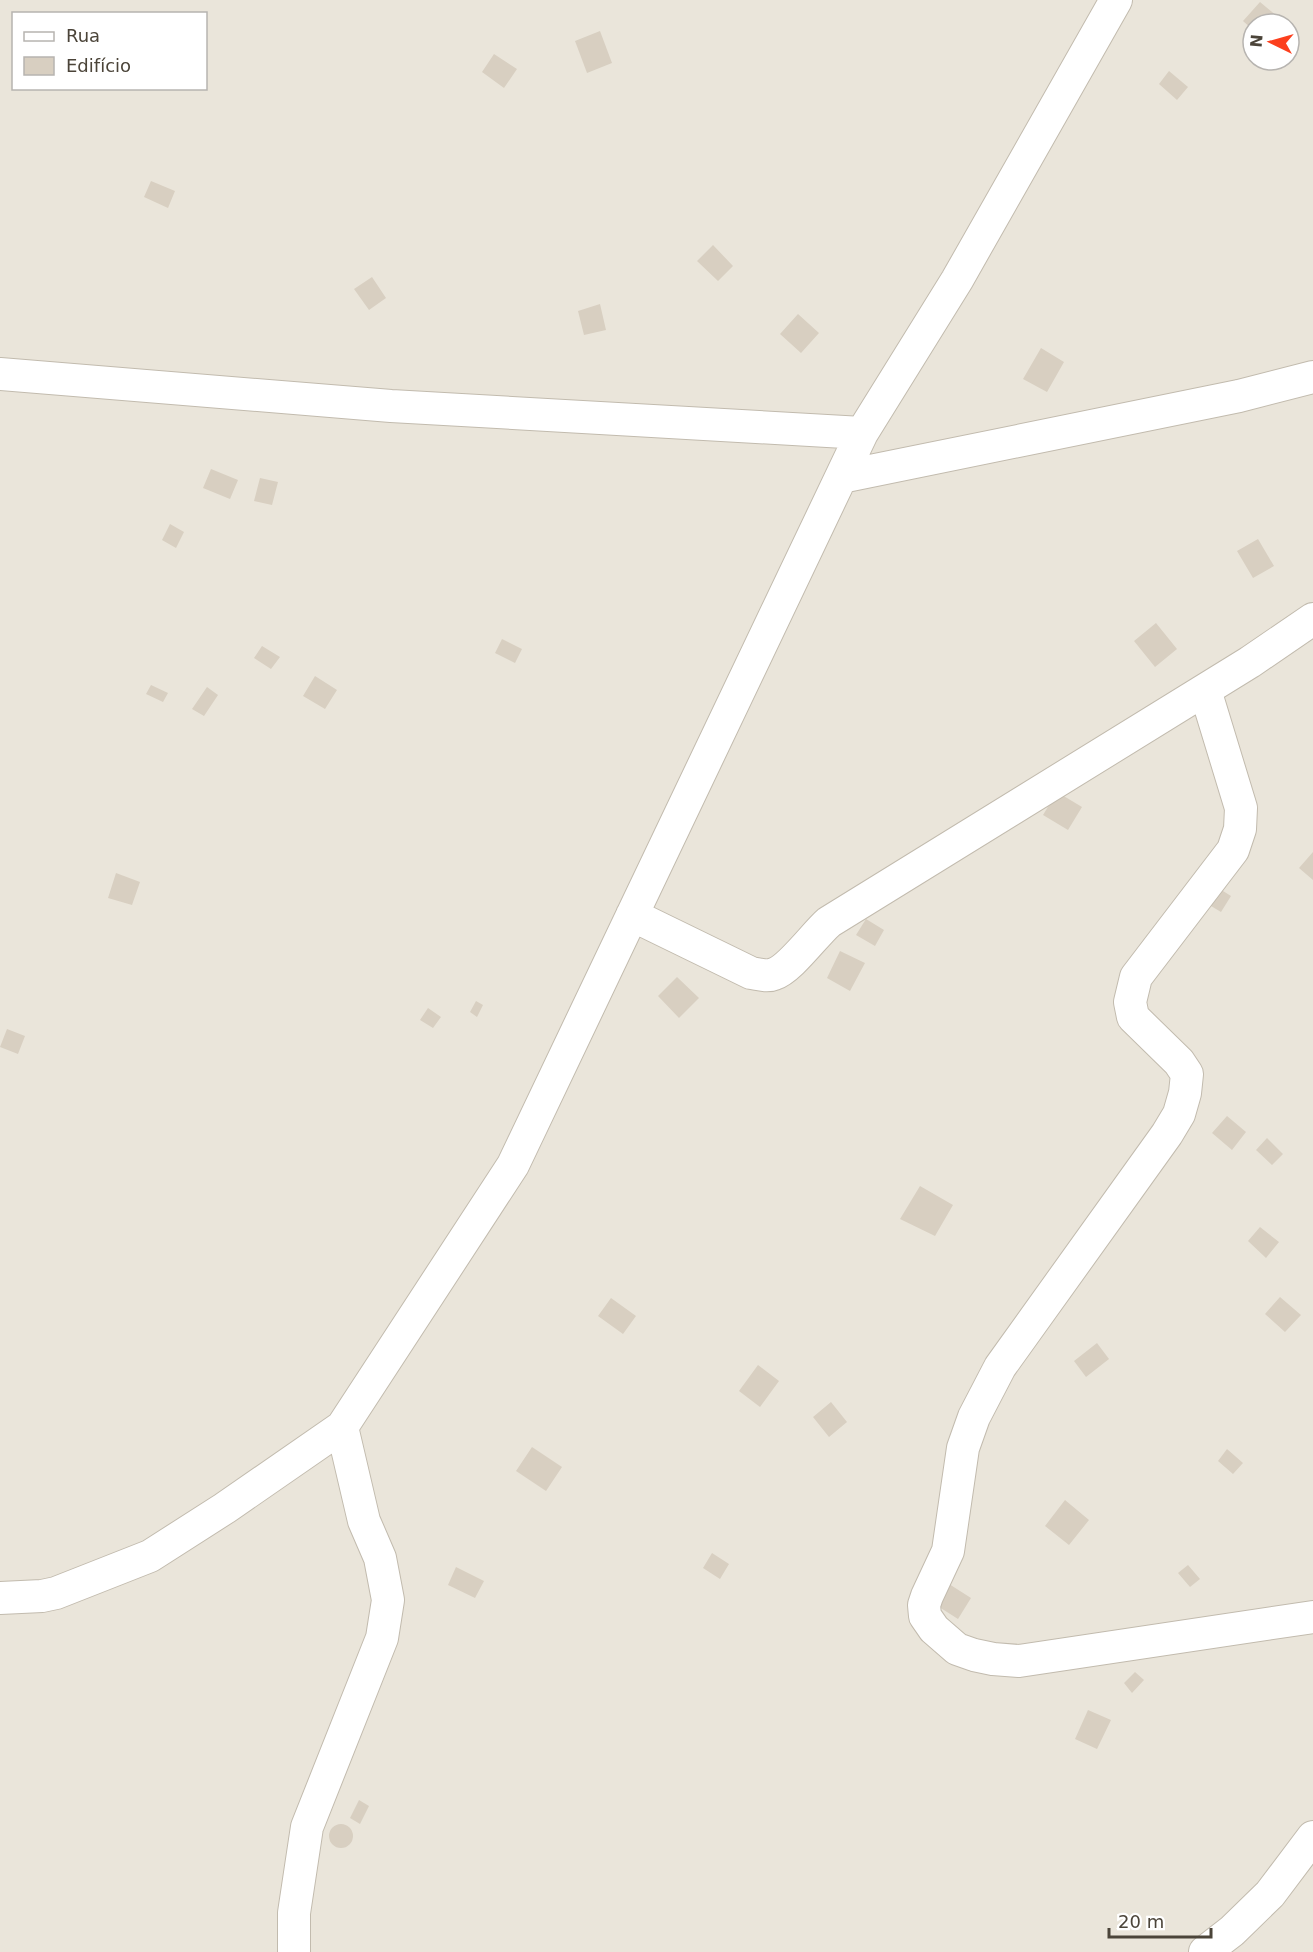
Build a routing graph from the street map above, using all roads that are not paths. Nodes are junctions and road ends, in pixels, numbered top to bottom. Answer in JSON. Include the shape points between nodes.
{"nodes":[{"id":1,"x":1116,"y":0,"type":"edge"},
{"id":2,"x":0,"y":374,"type":"edge"},
{"id":3,"x":1313,"y":377,"type":"edge"},
{"id":4,"x":862,"y":433,"type":"junction"},
{"id":5,"x":841,"y":477,"type":"junction"},
{"id":6,"x":1313,"y":620,"type":"edge"},
{"id":7,"x":1205,"y":690,"type":"junction"},
{"id":8,"x":632,"y":915,"type":"junction"},
{"id":9,"x":342,"y":1427,"type":"junction"},
{"id":10,"x":0,"y":1598,"type":"edge"},
{"id":11,"x":1313,"y":1617,"type":"edge"},
{"id":12,"x":1313,"y":1837,"type":"edge"},
{"id":13,"x":294,"y":1952,"type":"edge"},
{"id":14,"x":1205,"y":1952,"type":"edge"}],
"edges":[{"from":1,"to":4,"type":"street","via":[[957,280]]},
{"from":2,"to":4,"type":"street","via":[[391,406]]},
{"from":3,"to":5,"type":"street","via":[[1239,396]]},
{"from":4,"to":5,"type":"street"},
{"from":5,"to":8,"type":"street"},
{"from":6,"to":7,"type":"street"},
{"from":7,"to":8,"type":"street","via":[[829,922],[775,974],[751,973]]},
{"from":7,"to":11,"type":"street","via":[[1241,808],[1240,829],[1233,850],[1136,977],[1130,1002],[1133,1017],[1187,1074],[1179,1114],[1000,1367],[974,1417],[963,1448],[948,1551],[924,1605],[925,1616],[957,1649],[974,1656],[1019,1661]]},
{"from":8,"to":9,"type":"street","via":[[513,1165]]},
{"from":9,"to":10,"type":"street","via":[[150,1556],[56,1593]]},
{"from":9,"to":13,"type":"street","via":[[364,1521],[380,1558],[387,1600],[382,1638],[307,1827],[294,1913]]},
{"from":12,"to":14,"type":"street","via":[[1270,1894]]}]}
